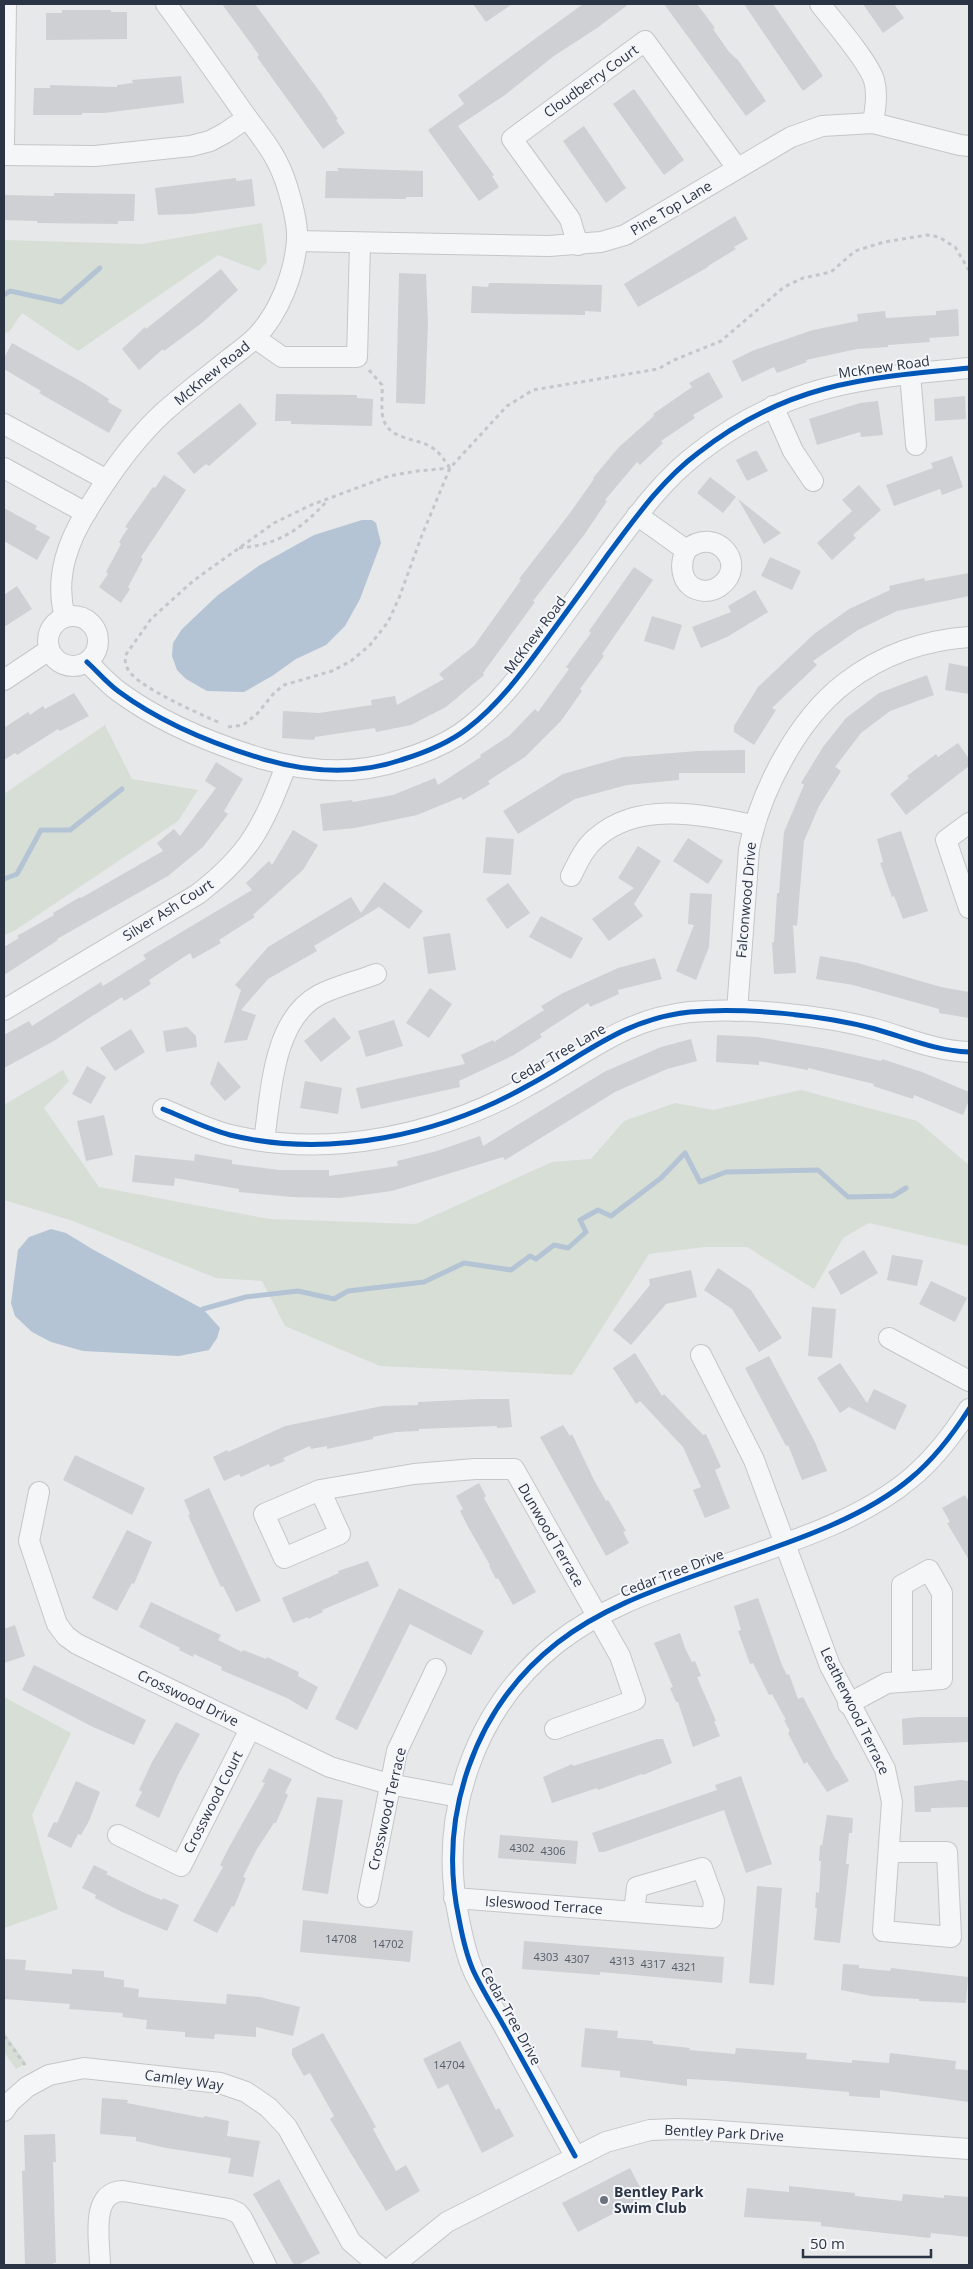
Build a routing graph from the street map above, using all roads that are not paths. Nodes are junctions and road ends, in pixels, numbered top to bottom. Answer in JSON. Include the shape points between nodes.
{"nodes":[{"id":1,"x":6,"y":4,"type":"edge"},
{"id":2,"x":166,"y":4,"type":"edge"},
{"id":3,"x":820,"y":4,"type":"edge"},
{"id":4,"x":247,"y":118,"type":"junction"},
{"id":5,"x":873,"y":123,"type":"junction"},
{"id":6,"x":4,"y":143,"type":"edge"},
{"id":7,"x":969,"y":146,"type":"edge"},
{"id":8,"x":4,"y":155,"type":"edge"},
{"id":9,"x":737,"y":168,"type":"junction"},
{"id":10,"x":297,"y":241,"type":"junction"},
{"id":11,"x":360,"y":244,"type":"junction"},
{"id":12,"x":578,"y":245,"type":"junction"},
{"id":13,"x":255,"y":338,"type":"junction"},
{"id":14,"x":969,"y":368,"type":"edge"},
{"id":15,"x":910,"y":374,"type":"junction"},
{"id":16,"x":773,"y":406,"type":"junction"},
{"id":17,"x":4,"y":424,"type":"edge"},
{"id":18,"x":916,"y":445,"type":"dead end"},
{"id":19,"x":4,"y":468,"type":"edge"},
{"id":20,"x":107,"y":480,"type":"junction"},
{"id":21,"x":813,"y":481,"type":"dead end"},
{"id":22,"x":86,"y":512,"type":"junction"},
{"id":23,"x":637,"y":515,"type":"junction"},
{"id":24,"x":686,"y":550,"type":"dead end"},
{"id":25,"x":65,"y":617,"type":"junction"},
{"id":26,"x":969,"y":637,"type":"edge"},
{"id":27,"x":49,"y":650,"type":"junction"},
{"id":28,"x":87,"y":662,"type":"junction"},
{"id":29,"x":4,"y":680,"type":"edge"},
{"id":30,"x":286,"y":766,"type":"junction"},
{"id":31,"x":969,"y":823,"type":"edge"},
{"id":32,"x":753,"y":825,"type":"junction"},
{"id":33,"x":571,"y":876,"type":"dead end"},
{"id":34,"x":969,"y":908,"type":"edge"},
{"id":35,"x":376,"y":974,"type":"dead end"},
{"id":36,"x":4,"y":1010,"type":"edge"},
{"id":37,"x":736,"y":1011,"type":"junction"},
{"id":38,"x":969,"y":1052,"type":"edge"},
{"id":39,"x":163,"y":1109,"type":"dead end"},
{"id":40,"x":264,"y":1141,"type":"junction"},
{"id":41,"x":889,"y":1338,"type":"dead end"},
{"id":42,"x":701,"y":1354,"type":"dead end"},
{"id":43,"x":969,"y":1381,"type":"edge"},
{"id":44,"x":969,"y":1409,"type":"edge"},
{"id":45,"x":320,"y":1490,"type":"dead end"},
{"id":46,"x":39,"y":1492,"type":"dead end"},
{"id":47,"x":785,"y":1543,"type":"junction"},
{"id":48,"x":598,"y":1616,"type":"junction"},
{"id":49,"x":436,"y":1669,"type":"dead end"},
{"id":50,"x":902,"y":1682,"type":"junction"},
{"id":51,"x":848,"y":1704,"type":"junction"},
{"id":52,"x":250,"y":1729,"type":"junction"},
{"id":53,"x":556,"y":1729,"type":"dead end"},
{"id":54,"x":389,"y":1784,"type":"junction"},
{"id":55,"x":459,"y":1797,"type":"junction"},
{"id":56,"x":118,"y":1835,"type":"dead end"},
{"id":57,"x":889,"y":1852,"type":"junction"},
{"id":58,"x":368,"y":1897,"type":"dead end"},
{"id":59,"x":454,"y":1898,"type":"junction"},
{"id":60,"x":634,"y":1912,"type":"dead end"},
{"id":61,"x":4,"y":2111,"type":"edge"},
{"id":62,"x":969,"y":2149,"type":"edge"},
{"id":63,"x":575,"y":2156,"type":"junction"},
{"id":64,"x":100,"y":2265,"type":"edge"},
{"id":65,"x":266,"y":2265,"type":"edge"},
{"id":66,"x":378,"y":2265,"type":"edge"},
{"id":67,"x":394,"y":2265,"type":"edge"}],
"edges":[{"from":1,"to":6,"type":"street"},
{"from":2,"to":4,"type":"street","name":"McKnew Road"},
{"from":3,"to":5,"type":"street","via":[[874,80]]},
{"from":4,"to":8,"type":"street","via":[[218,137],[191,146],[95,156]]},
{"from":4,"to":10,"type":"street","name":"McKnew Road","via":[[279,163],[295,215]]},
{"from":5,"to":7,"type":"street","name":"Pine Top Lane"},
{"from":5,"to":9,"type":"street","name":"Pine Top Lane","via":[[822,126],[792,137]]},
{"from":9,"to":12,"type":"street","name":"Pine Top Lane","via":[[625,235]]},
{"from":9,"to":12,"type":"street","name":"Cloudberry Court","via":[[645,41],[512,139],[570,219]]},
{"from":10,"to":11,"type":"street","name":"Pine Top Lane"},
{"from":10,"to":13,"type":"street","name":"McKnew Road","via":[[291,272],[281,298]]},
{"from":11,"to":12,"type":"street","name":"Pine Top Lane"},
{"from":11,"to":13,"type":"street","via":[[357,357],[282,357]]},
{"from":13,"to":20,"type":"street","name":"McKnew Road","via":[[164,412],[138,439]]},
{"from":14,"to":15,"type":"street","name":"McKnew Road"},
{"from":15,"to":16,"type":"street","name":"McKnew Road","via":[[841,383]]},
{"from":15,"to":18,"type":"street"},
{"from":16,"to":21,"type":"street","via":[[793,451]]},
{"from":16,"to":23,"type":"street","name":"McKnew Road","via":[[697,453],[671,475]]},
{"from":17,"to":20,"type":"street"},
{"from":19,"to":22,"type":"street"},
{"from":20,"to":22,"type":"street","name":"McKnew Road"},
{"from":22,"to":25,"type":"street","name":"McKnew Road","via":[[71,538],[64,560],[61,580]]},
{"from":23,"to":24,"type":"street"},
{"from":23,"to":30,"type":"street","name":"McKnew Road","via":[[519,678],[468,729],[440,745],[384,766],[341,770]]},
{"from":25,"to":27,"type":"street","via":[[54,624],[49,633]]},
{"from":25,"to":28,"type":"street","via":[[76,616],[94,627],[98,643]]},
{"from":26,"to":32,"type":"street","name":"Falconwood Drive","via":[[923,644],[900,652],[845,683],[824,703],[783,759]]},
{"from":27,"to":28,"type":"street","via":[[66,665],[78,666]]},
{"from":27,"to":29,"type":"street"},
{"from":28,"to":30,"type":"street","name":"McKnew Road","via":[[116,690],[146,710],[230,749]]},
{"from":30,"to":36,"type":"street","name":"Silver Ash Court","via":[[269,810],[254,837],[240,858],[219,878],[198,894]]},
{"from":31,"to":34,"type":"street","via":[[946,840]]},
{"from":32,"to":33,"type":"street","via":[[682,813],[632,819],[612,826],[595,838],[581,855]]},
{"from":32,"to":37,"type":"street","name":"Falconwood Drive"},
{"from":35,"to":40,"type":"street","via":[[319,995],[305,1005],[294,1020],[283,1038],[276,1061]]},
{"from":37,"to":38,"type":"street","name":"Cedar Tree Lane","via":[[847,1022],[934,1048]]},
{"from":37,"to":40,"type":"street","name":"Cedar Tree Lane","via":[[689,1012],[622,1030],[496,1102],[411,1131],[364,1141],[328,1144]]},
{"from":39,"to":40,"type":"street","name":"Cedar Tree Lane","via":[[230,1135]]},
{"from":41,"to":43,"type":"street"},
{"from":42,"to":47,"type":"street","name":"Leatherwood Terrace","via":[[754,1460]]},
{"from":44,"to":47,"type":"street","name":"Cedar Tree Drive","via":[[954,1433],[911,1478],[879,1501],[841,1521]]},
{"from":45,"to":48,"type":"street","name":"Dunwood Terrace","via":[[414,1474],[514,1469]]},
{"from":46,"to":52,"type":"street","name":"Crosswood Drive","via":[[29,1541],[57,1624],[66,1636]]},
{"from":47,"to":48,"type":"street","name":"Cedar Tree Drive","via":[[635,1598]]},
{"from":47,"to":51,"type":"street","name":"Leatherwood Terrace","via":[[830,1666]]},
{"from":48,"to":53,"type":"street","name":"Dunwood Terrace","via":[[620,1656],[635,1700]]},
{"from":48,"to":55,"type":"street","name":"Cedar Tree Drive","via":[[533,1663],[507,1693],[471,1758]]},
{"from":49,"to":54,"type":"street","name":"Crosswood Terrace","via":[[397,1751]]},
{"from":50,"to":50,"type":"street","via":[[942,1679],[942,1593],[929,1570],[902,1585]]},
{"from":50,"to":51,"type":"street","via":[[887,1683]]},
{"from":51,"to":57,"type":"street","name":"Leatherwood Terrace","via":[[885,1769],[890,1786]]},
{"from":52,"to":54,"type":"street","name":"Crosswood Drive","via":[[330,1768]]},
{"from":52,"to":56,"type":"street","name":"Crosswood Court","via":[[181,1866]]},
{"from":54,"to":55,"type":"street","name":"Crosswood Drive"},
{"from":54,"to":58,"type":"street","name":"Crosswood Terrace"},
{"from":55,"to":59,"type":"street","name":"Cedar Tree Drive","via":[[453,1830]]},
{"from":57,"to":57,"type":"street","name":"Leatherwood Terrace","via":[[883,1931],[950,1936],[948,1852]]},
{"from":59,"to":60,"type":"street","name":"Isleswood Terrace"},
{"from":59,"to":63,"type":"street","name":"Cedar Tree Drive","via":[[472,1969]]},
{"from":61,"to":66,"type":"street","name":"Camley Way","via":[[10,2102],[49,2075],[84,2068],[220,2083],[246,2092],[268,2107],[287,2128],[351,2242]]},
{"from":62,"to":63,"type":"street","name":"Bentley Park Drive","via":[[676,2129],[650,2130],[626,2136]]},
{"from":63,"to":67,"type":"street","name":"Bentley Park Drive","via":[[448,2222]]},
{"from":64,"to":65,"type":"street","via":[[100,2212],[102,2203],[115,2191],[238,2213]]}]}
